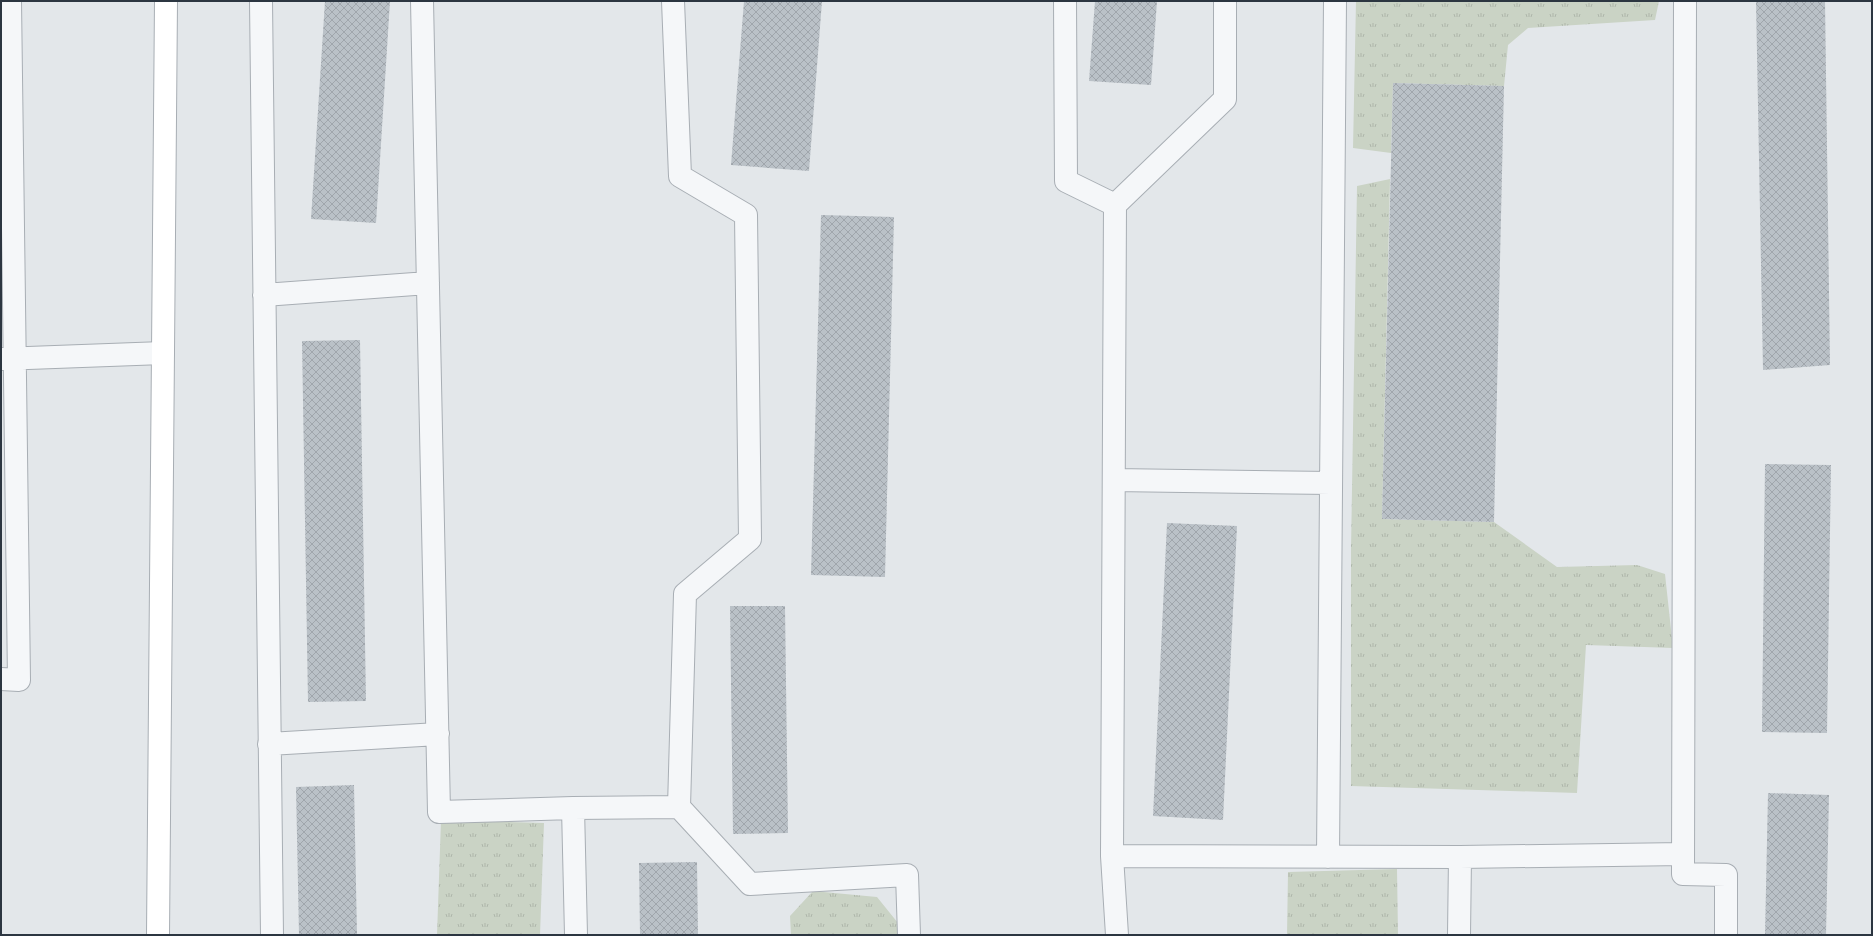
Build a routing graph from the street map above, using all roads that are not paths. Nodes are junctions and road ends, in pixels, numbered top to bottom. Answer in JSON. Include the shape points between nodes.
{"nodes":[{"id":1,"x":10,"y":1,"type":"edge"},
{"id":2,"x":166,"y":1,"type":"edge"},
{"id":3,"x":261,"y":1,"type":"edge"},
{"id":4,"x":422,"y":1,"type":"edge"},
{"id":5,"x":674,"y":1,"type":"edge"},
{"id":6,"x":1065,"y":1,"type":"edge"},
{"id":7,"x":1225,"y":1,"type":"edge"},
{"id":8,"x":1335,"y":1,"type":"edge"},
{"id":9,"x":1685,"y":1,"type":"edge"},
{"id":10,"x":1115,"y":205,"type":"junction"},
{"id":11,"x":428,"y":283,"type":"junction"},
{"id":12,"x":264,"y":295,"type":"junction"},
{"id":13,"x":163,"y":353,"type":"junction"},
{"id":14,"x":8,"y":359,"type":"edge"},
{"id":15,"x":1114,"y":480,"type":"junction"},
{"id":16,"x":1331,"y":482,"type":"junction"},
{"id":17,"x":1,"y":679,"type":"edge"},
{"id":18,"x":438,"y":734,"type":"junction"},
{"id":19,"x":269,"y":744,"type":"junction"},
{"id":20,"x":679,"y":807,"type":"junction"},
{"id":21,"x":573,"y":808,"type":"junction"},
{"id":22,"x":1683,"y":854,"type":"junction"},
{"id":23,"x":1112,"y":856,"type":"junction"},
{"id":24,"x":1328,"y":857,"type":"junction"},
{"id":25,"x":1460,"y":857,"type":"junction"},
{"id":26,"x":158,"y":935,"type":"edge"},
{"id":27,"x":272,"y":935,"type":"edge"},
{"id":28,"x":576,"y":935,"type":"edge"},
{"id":29,"x":909,"y":935,"type":"edge"},
{"id":30,"x":1117,"y":935,"type":"edge"},
{"id":31,"x":1459,"y":935,"type":"edge"},
{"id":32,"x":1726,"y":935,"type":"edge"}],
"edges":[{"from":1,"to":14,"type":"street"},
{"from":2,"to":13,"type":"street"},
{"from":3,"to":12,"type":"street"},
{"from":4,"to":11,"type":"street"},
{"from":5,"to":20,"type":"street","via":[[680,176],[746,215],[750,539],[685,594]]},
{"from":6,"to":10,"type":"street","via":[[1066,182]]},
{"from":7,"to":10,"type":"street","via":[[1225,99]]},
{"from":8,"to":16,"type":"street"},
{"from":9,"to":22,"type":"street"},
{"from":10,"to":15,"type":"street"},
{"from":11,"to":12,"type":"street"},
{"from":11,"to":18,"type":"street"},
{"from":12,"to":19,"type":"street"},
{"from":13,"to":14,"type":"street"},
{"from":13,"to":26,"type":"street"},
{"from":14,"to":17,"type":"street","via":[[19,680]]},
{"from":15,"to":16,"type":"street"},
{"from":15,"to":23,"type":"street"},
{"from":16,"to":24,"type":"street"},
{"from":18,"to":19,"type":"street"},
{"from":18,"to":21,"type":"street","via":[[440,812]]},
{"from":19,"to":27,"type":"street"},
{"from":20,"to":21,"type":"street"},
{"from":20,"to":29,"type":"street","via":[[750,884],[907,875]]},
{"from":21,"to":28,"type":"street"},
{"from":22,"to":25,"type":"street"},
{"from":22,"to":32,"type":"street","via":[[1683,874],[1726,874]]},
{"from":23,"to":24,"type":"street"},
{"from":23,"to":30,"type":"street"},
{"from":24,"to":25,"type":"street"},
{"from":25,"to":31,"type":"street"}]}
